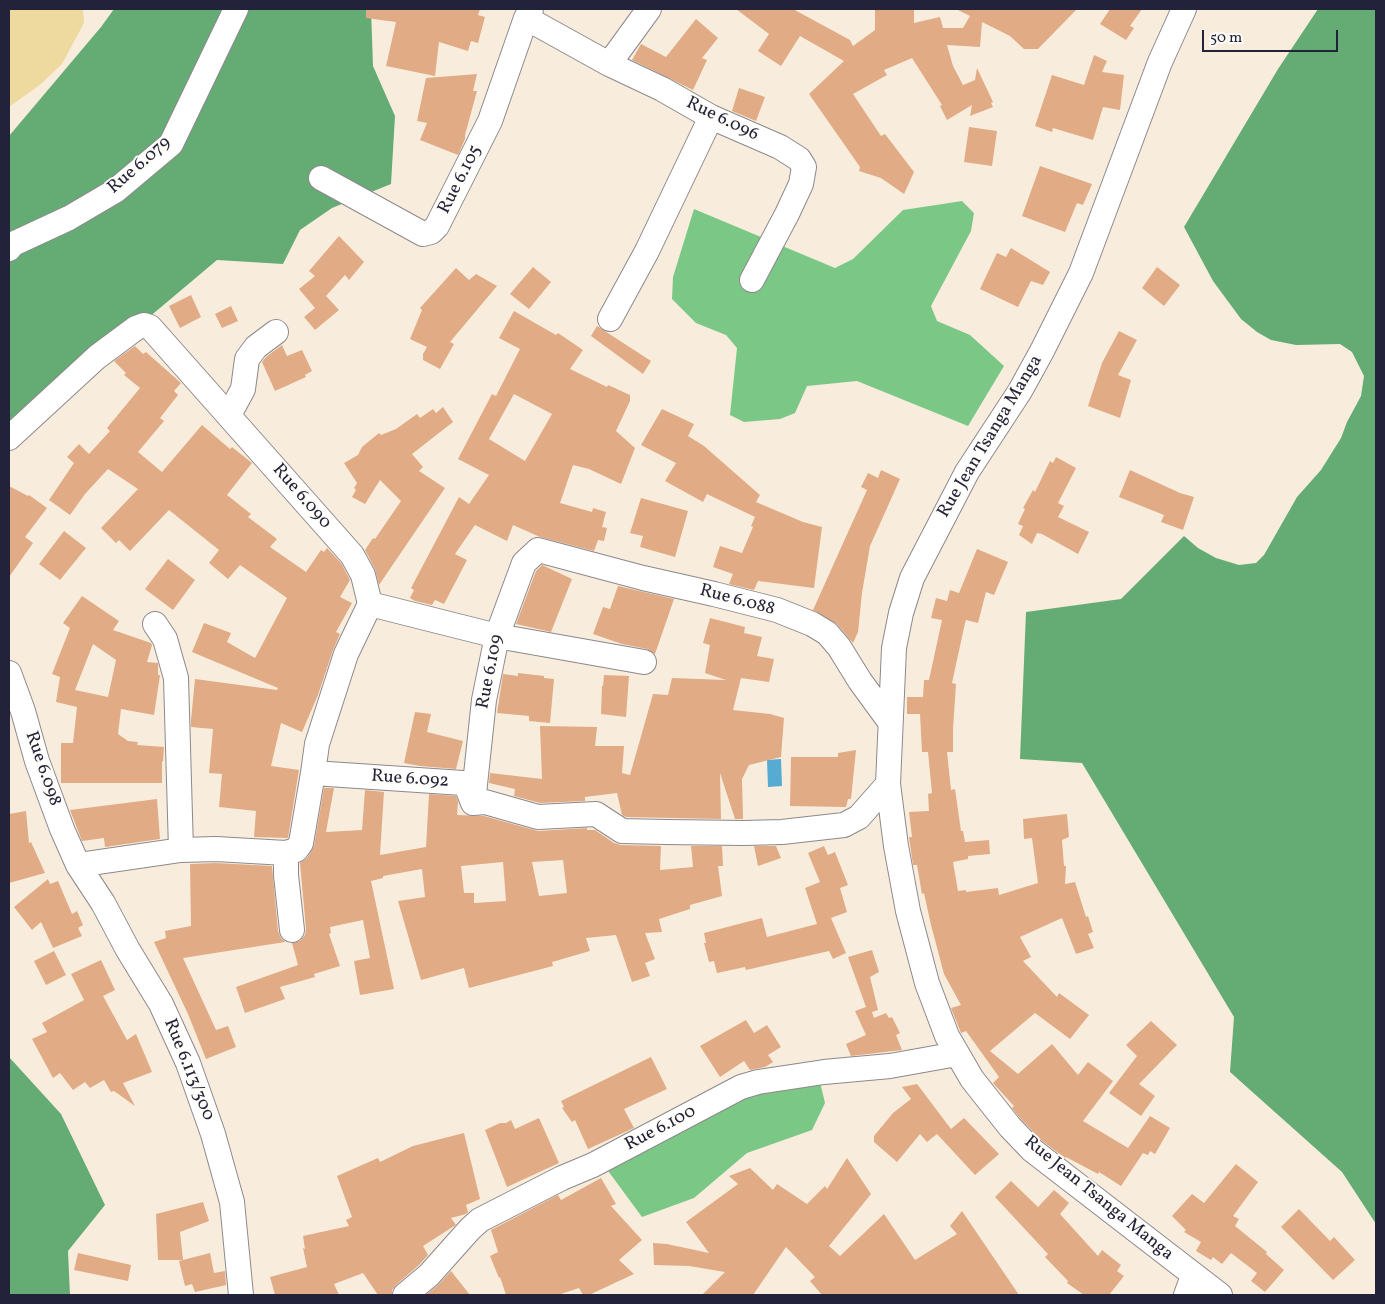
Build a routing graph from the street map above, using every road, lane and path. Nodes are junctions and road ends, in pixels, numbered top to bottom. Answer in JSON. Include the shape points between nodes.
{"nodes":[{"id":1,"x":236,"y":9,"type":"edge"},
{"id":2,"x":649,"y":9,"type":"edge"},
{"id":3,"x":1184,"y":9,"type":"edge"},
{"id":4,"x":529,"y":13,"type":"edge"},
{"id":5,"x":608,"y":64,"type":"junction"},
{"id":6,"x":712,"y":117,"type":"junction"},
{"id":7,"x":321,"y":178,"type":"dead end"},
{"id":8,"x":9,"y":249,"type":"edge"},
{"id":9,"x":752,"y":280,"type":"dead end"},
{"id":10,"x":610,"y":319,"type":"dead end"},
{"id":11,"x":276,"y":332,"type":"dead end"},
{"id":12,"x":229,"y":415,"type":"junction"},
{"id":13,"x":9,"y":438,"type":"edge"},
{"id":14,"x":538,"y":550,"type":"joint"},
{"id":15,"x":370,"y":604,"type":"junction"},
{"id":16,"x":155,"y":624,"type":"dead end"},
{"id":17,"x":496,"y":636,"type":"junction"},
{"id":18,"x":644,"y":662,"type":"dead end"},
{"id":19,"x":9,"y":673,"type":"edge"},
{"id":20,"x":890,"y":722,"type":"junction"},
{"id":21,"x":313,"y":773,"type":"junction"},
{"id":22,"x":888,"y":784,"type":"junction"},
{"id":23,"x":473,"y":803,"type":"junction"},
{"id":24,"x":181,"y":850,"type":"junction"},
{"id":25,"x":286,"y":853,"type":"junction"},
{"id":26,"x":78,"y":865,"type":"junction"},
{"id":27,"x":292,"y":930,"type":"dead end"},
{"id":28,"x":957,"y":1054,"type":"junction"},
{"id":29,"x":1190,"y":1285,"type":"edge"},
{"id":30,"x":241,"y":1295,"type":"edge"},
{"id":31,"x":405,"y":1295,"type":"edge"},
{"id":32,"x":1220,"y":1295,"type":"edge"}],
"edges":[{"from":1,"to":8,"type":"street","name":"Rue 6.079","via":[[171,144],[115,191]]},
{"from":2,"to":5,"type":"street"},
{"from":3,"to":20,"type":"street","name":"Rue Jean Tsanga Manga","via":[[1160,62],[1081,273],[1029,375],[967,472],[912,578],[900,613],[894,648]]},
{"from":4,"to":5,"type":"street","name":"Rue 6.096"},
{"from":4,"to":7,"type":"street","name":"Rue 6.105","via":[[490,121],[431,232],[423,234]]},
{"from":5,"to":6,"type":"street","name":"Rue 6.096"},
{"from":6,"to":9,"type":"street","name":"Rue 6.096","via":[[780,147],[799,159],[804,167],[790,207]]},
{"from":6,"to":10,"type":"street"},
{"from":11,"to":12,"type":"street","via":[[256,347],[247,359],[243,389]]},
{"from":12,"to":13,"type":"street","name":"Rue 6.090","via":[[150,327],[144,325],[97,357]]},
{"from":12,"to":15,"type":"street","name":"Rue 6.090","via":[[352,555],[363,575]]},
{"from":14,"to":17,"type":"street","name":"Rue 6.109","via":[[524,563]]},
{"from":14,"to":20,"type":"street","name":"Rue 6.088","via":[[777,610],[812,624],[827,633],[839,647]]},
{"from":15,"to":17,"type":"street"},
{"from":15,"to":21,"type":"street","via":[[346,654],[317,744]]},
{"from":16,"to":24,"type":"street","via":[[164,639],[176,678]]},
{"from":17,"to":18,"type":"street"},
{"from":17,"to":23,"type":"street","name":"Rue 6.109","via":[[484,700]]},
{"from":19,"to":26,"type":"street","name":"Rue 6.098","via":[[37,761]]},
{"from":20,"to":22,"type":"street","name":"Rue Jean Tsanga Manga"},
{"from":21,"to":23,"type":"street","name":"Rue 6.092","via":[[463,783]]},
{"from":21,"to":25,"type":"street","via":[[301,843],[296,850]]},
{"from":22,"to":23,"type":"street","via":[[852,822],[782,832],[622,831],[596,814],[538,817],[484,802]]},
{"from":22,"to":28,"type":"street","name":"Rue Jean Tsanga Manga","via":[[908,911],[927,983]]},
{"from":24,"to":25,"type":"street"},
{"from":24,"to":26,"type":"street"},
{"from":25,"to":27,"type":"street"},
{"from":26,"to":30,"type":"street","name":"Rue 6.113/300","via":[[162,1004],[188,1063],[232,1202]]},
{"from":28,"to":29,"type":"street","name":"Rue Jean Tsanga Manga","via":[[1010,1128],[1032,1150]]},
{"from":28,"to":31,"type":"street","name":"Rue 6.100","via":[[741,1086],[593,1165],[480,1220],[430,1275]]},
{"from":29,"to":32,"type":"street","name":"Rue Jean Tsanga Manga"}]}
